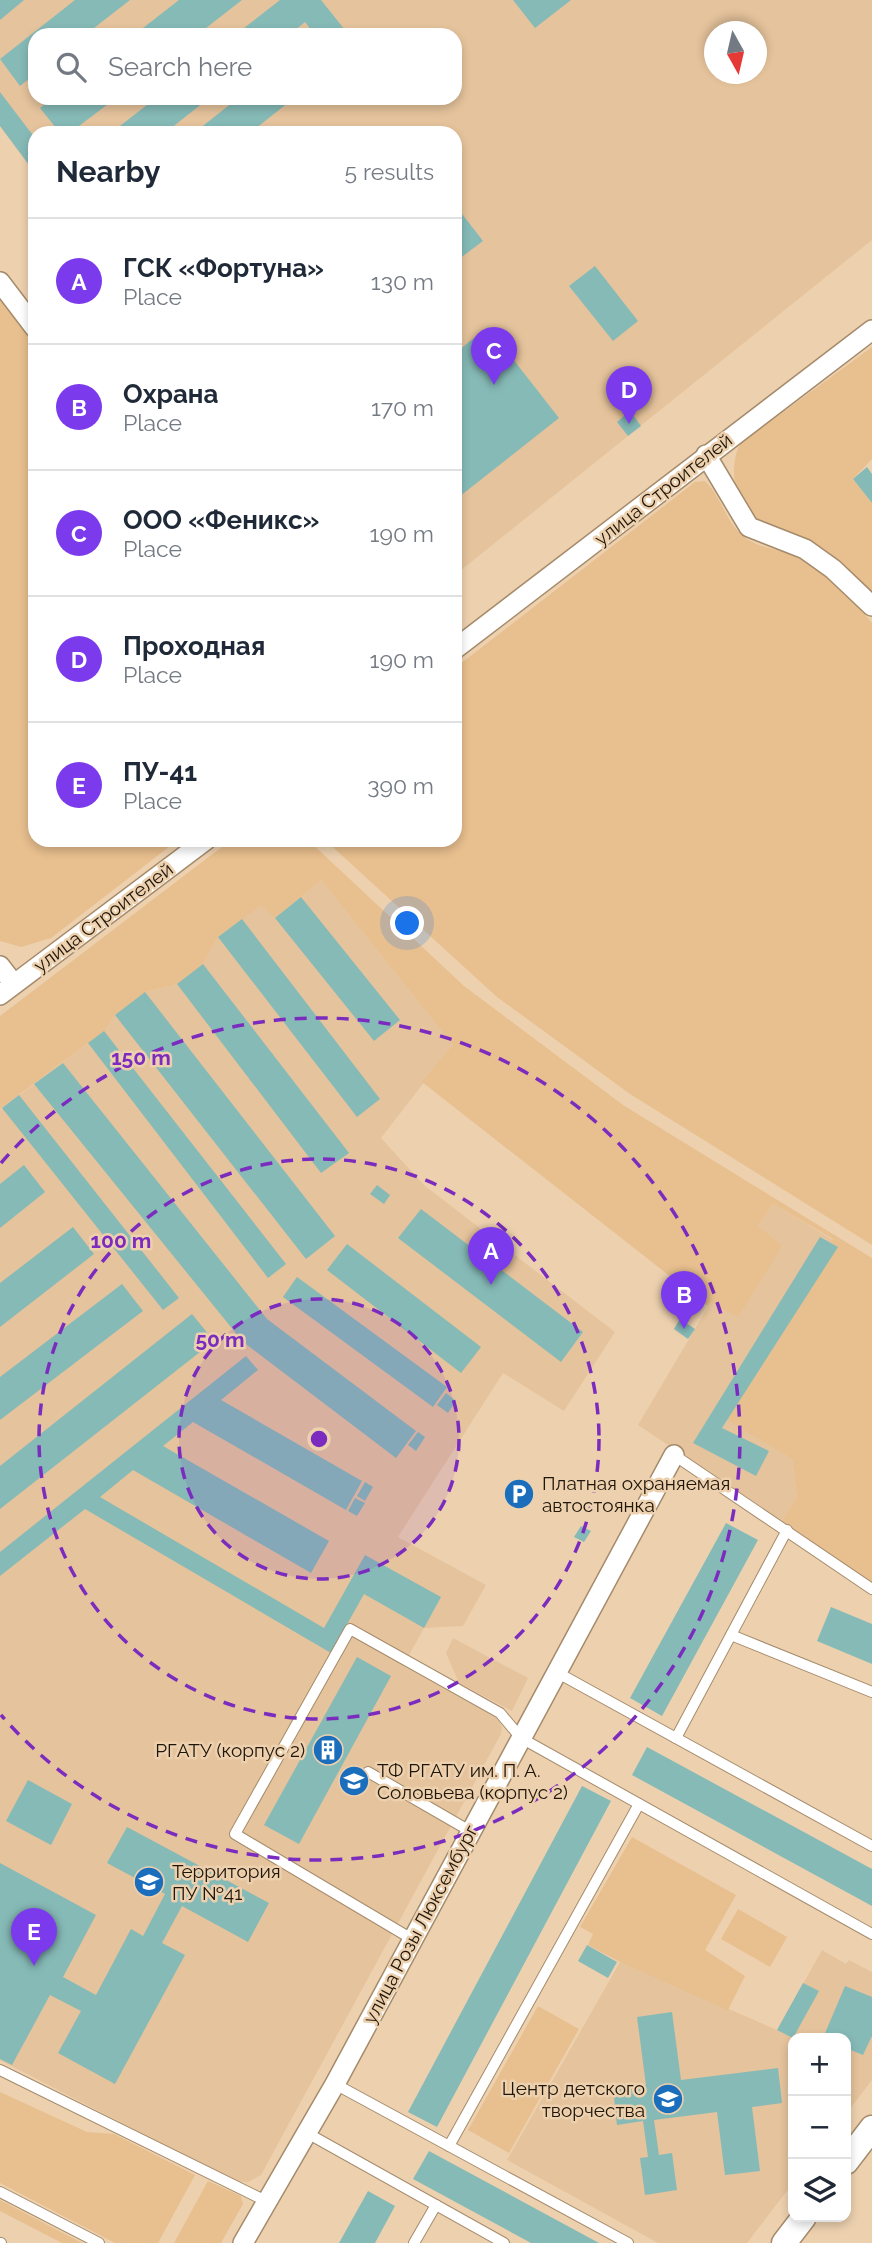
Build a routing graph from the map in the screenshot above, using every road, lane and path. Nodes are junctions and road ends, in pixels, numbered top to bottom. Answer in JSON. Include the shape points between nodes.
{"nodes":[{"id":1,"x":0,"y":282,"type":"edge"},
{"id":2,"x":28,"y":319,"type":"edge"},
{"id":3,"x":872,"y":330,"type":"edge"},
{"id":4,"x":706,"y":455,"type":"junction"},
{"id":5,"x":872,"y":606,"type":"edge"},
{"id":6,"x":462,"y":644,"type":"edge"},
{"id":7,"x":197,"y":847,"type":"edge"},
{"id":8,"x":0,"y":967,"type":"edge"},
{"id":9,"x":7,"y":990,"type":"edge"},
{"id":10,"x":674,"y":1455,"type":"joint"},
{"id":11,"x":787,"y":1530,"type":"junction"},
{"id":12,"x":872,"y":1589,"type":"edge"},
{"id":13,"x":732,"y":1635,"type":"junction"},
{"id":14,"x":558,"y":1673,"type":"junction"},
{"id":15,"x":872,"y":1692,"type":"edge"},
{"id":16,"x":521,"y":1738,"type":"junction"},
{"id":17,"x":676,"y":1738,"type":"junction"},
{"id":18,"x":368,"y":1772,"type":"dead end"},
{"id":19,"x":639,"y":1804,"type":"junction"},
{"id":20,"x":470,"y":1831,"type":"junction"},
{"id":21,"x":872,"y":1846,"type":"edge"},
{"id":22,"x":872,"y":1934,"type":"edge"},
{"id":23,"x":412,"y":1939,"type":"junction"},
{"id":24,"x":0,"y":2070,"type":"edge"},
{"id":25,"x":335,"y":2084,"type":"junction"},
{"id":26,"x":872,"y":2128,"type":"edge"},
{"id":27,"x":307,"y":2133,"type":"junction"},
{"id":28,"x":449,"y":2147,"type":"junction"},
{"id":29,"x":848,"y":2159,"type":"edge"},
{"id":30,"x":0,"y":2192,"type":"edge"},
{"id":31,"x":265,"y":2201,"type":"junction"},
{"id":32,"x":436,"y":2206,"type":"junction"},
{"id":33,"x":800,"y":2222,"type":"edge"},
{"id":34,"x":99,"y":2243,"type":"edge"},
{"id":35,"x":243,"y":2243,"type":"edge"},
{"id":36,"x":414,"y":2243,"type":"edge"},
{"id":37,"x":504,"y":2243,"type":"edge"},
{"id":38,"x":628,"y":2243,"type":"edge"},
{"id":39,"x":784,"y":2243,"type":"edge"}],
"edges":[{"from":1,"to":2,"type":"street"},
{"from":3,"to":4,"type":"street","name":"улица Строителей"},
{"from":4,"to":5,"type":"street","via":[[749,527],[804,549]]},
{"from":4,"to":6,"type":"street","name":"улица Строителей"},
{"from":7,"to":9,"type":"street","name":"улица Строителей"},
{"from":8,"to":9,"type":"street"},
{"from":10,"to":11,"type":"lane"},
{"from":10,"to":14,"type":"street","name":"улица Розы Люксембург"},
{"from":11,"to":12,"type":"lane"},
{"from":11,"to":13,"type":"lane"},
{"from":13,"to":15,"type":"lane"},
{"from":13,"to":17,"type":"lane"},
{"from":14,"to":16,"type":"street","name":"улица Розы Люксембург"},
{"from":14,"to":17,"type":"lane"},
{"from":16,"to":19,"type":"lane"},
{"from":16,"to":20,"type":"street","name":"улица Розы Люксембург"},
{"from":16,"to":23,"type":"lane","via":[[500,1713],[350,1629],[235,1834]]},
{"from":17,"to":21,"type":"lane"},
{"from":18,"to":20,"type":"lane"},
{"from":19,"to":22,"type":"lane"},
{"from":19,"to":28,"type":"lane"},
{"from":20,"to":23,"type":"street","name":"улица Розы Люксембург"},
{"from":23,"to":25,"type":"street","name":"улица Розы Люксембург"},
{"from":24,"to":31,"type":"lane"},
{"from":25,"to":27,"type":"street","name":"улица Розы Люксембург"},
{"from":25,"to":28,"type":"lane"},
{"from":26,"to":29,"type":"street"},
{"from":27,"to":31,"type":"street","name":"улица Розы Люксембург"},
{"from":27,"to":32,"type":"lane"},
{"from":28,"to":38,"type":"lane"},
{"from":30,"to":34,"type":"lane"},
{"from":31,"to":35,"type":"street","name":"улица Розы Люксембург"},
{"from":32,"to":36,"type":"lane"},
{"from":32,"to":37,"type":"lane"},
{"from":33,"to":39,"type":"street"}]}
